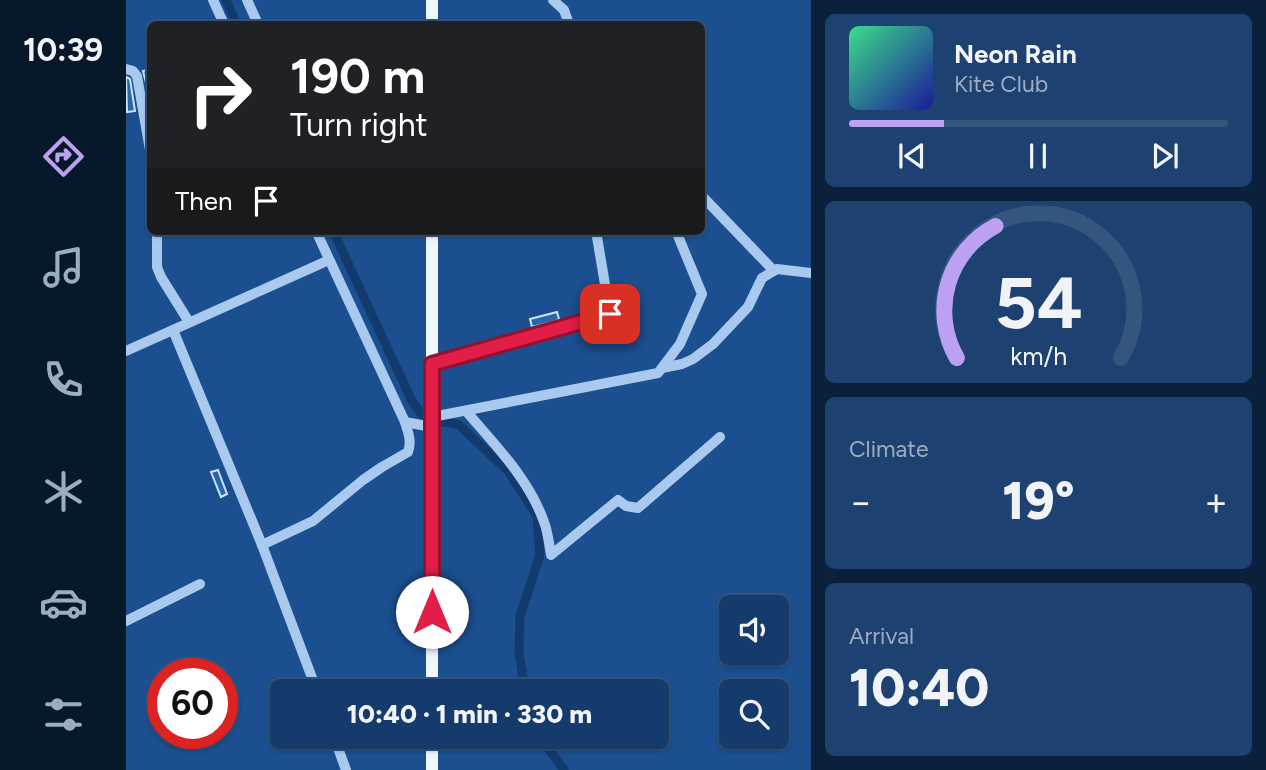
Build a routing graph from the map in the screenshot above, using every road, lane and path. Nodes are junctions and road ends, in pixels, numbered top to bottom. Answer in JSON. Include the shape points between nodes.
{"nodes":[{"id":1,"x":213,"y":0,"type":"edge"},
{"id":2,"x":247,"y":0,"type":"edge"},
{"id":3,"x":432,"y":0,"type":"edge"},
{"id":4,"x":553,"y":0,"type":"edge"},
{"id":5,"x":222,"y":21,"type":"edge"},
{"id":6,"x":257,"y":21,"type":"edge"},
{"id":7,"x":432,"y":21,"type":"edge"},
{"id":8,"x":568,"y":21,"type":"edge"},
{"id":9,"x":126,"y":69,"type":"edge"},
{"id":10,"x":147,"y":133,"type":"edge"},
{"id":11,"x":705,"y":199,"type":"edge"},
{"id":12,"x":157,"y":235,"type":"edge"},
{"id":13,"x":318,"y":235,"type":"edge"},
{"id":14,"x":432,"y":235,"type":"edge"},
{"id":15,"x":597,"y":235,"type":"edge"},
{"id":16,"x":679,"y":235,"type":"edge"},
{"id":17,"x":329,"y":260,"type":"junction"},
{"id":18,"x":774,"y":271,"type":"junction"},
{"id":19,"x":811,"y":273,"type":"edge"},
{"id":20,"x":189,"y":322,"type":"junction"},
{"id":21,"x":173,"y":330,"type":"junction"},
{"id":22,"x":126,"y":351,"type":"edge"},
{"id":23,"x":432,"y":364,"type":"junction"},
{"id":24,"x":662,"y":368,"type":"junction"},
{"id":25,"x":466,"y":411,"type":"junction"},
{"id":26,"x":405,"y":422,"type":"junction"},
{"id":27,"x":432,"y":422,"type":"junction"},
{"id":28,"x":720,"y":437,"type":"dead end"},
{"id":29,"x":262,"y":545,"type":"junction"},
{"id":30,"x":200,"y":584,"type":"dead end"},
{"id":31,"x":126,"y":621,"type":"edge"},
{"id":32,"x":312,"y":679,"type":"edge"},
{"id":33,"x":432,"y":679,"type":"edge"},
{"id":34,"x":338,"y":749,"type":"edge"},
{"id":35,"x":432,"y":749,"type":"edge"},
{"id":36,"x":346,"y":770,"type":"edge"},
{"id":37,"x":432,"y":770,"type":"edge"}],
"edges":[{"from":1,"to":5,"type":"street"},
{"from":2,"to":6,"type":"street"},
{"from":3,"to":7,"type":"main road"},
{"from":4,"to":8,"type":"street"},
{"from":9,"to":10,"type":"street","via":[[137,76]]},
{"from":11,"to":18,"type":"street"},
{"from":12,"to":20,"type":"street","via":[[157,267]]},
{"from":13,"to":17,"type":"street"},
{"from":14,"to":23,"type":"main road"},
{"from":15,"to":23,"type":"street","via":[[610,314]]},
{"from":16,"to":24,"type":"street","via":[[702,294],[680,344]]},
{"from":17,"to":20,"type":"street"},
{"from":17,"to":26,"type":"street"},
{"from":18,"to":19,"type":"street"},
{"from":18,"to":24,"type":"street","via":[[761,278],[748,307],[713,344],[693,359]]},
{"from":20,"to":21,"type":"street"},
{"from":21,"to":22,"type":"street"},
{"from":21,"to":29,"type":"street"},
{"from":23,"to":27,"type":"main road"},
{"from":24,"to":25,"type":"street","via":[[658,373]]},
{"from":25,"to":27,"type":"street"},
{"from":25,"to":28,"type":"street","via":[[530,492],[545,523],[551,555],[618,499],[638,508]]},
{"from":26,"to":27,"type":"street"},
{"from":26,"to":29,"type":"street","via":[[408,452],[313,522]]},
{"from":27,"to":33,"type":"main road"},
{"from":29,"to":32,"type":"street"},
{"from":30,"to":31,"type":"street"},
{"from":34,"to":36,"type":"street"},
{"from":35,"to":37,"type":"main road"}]}
